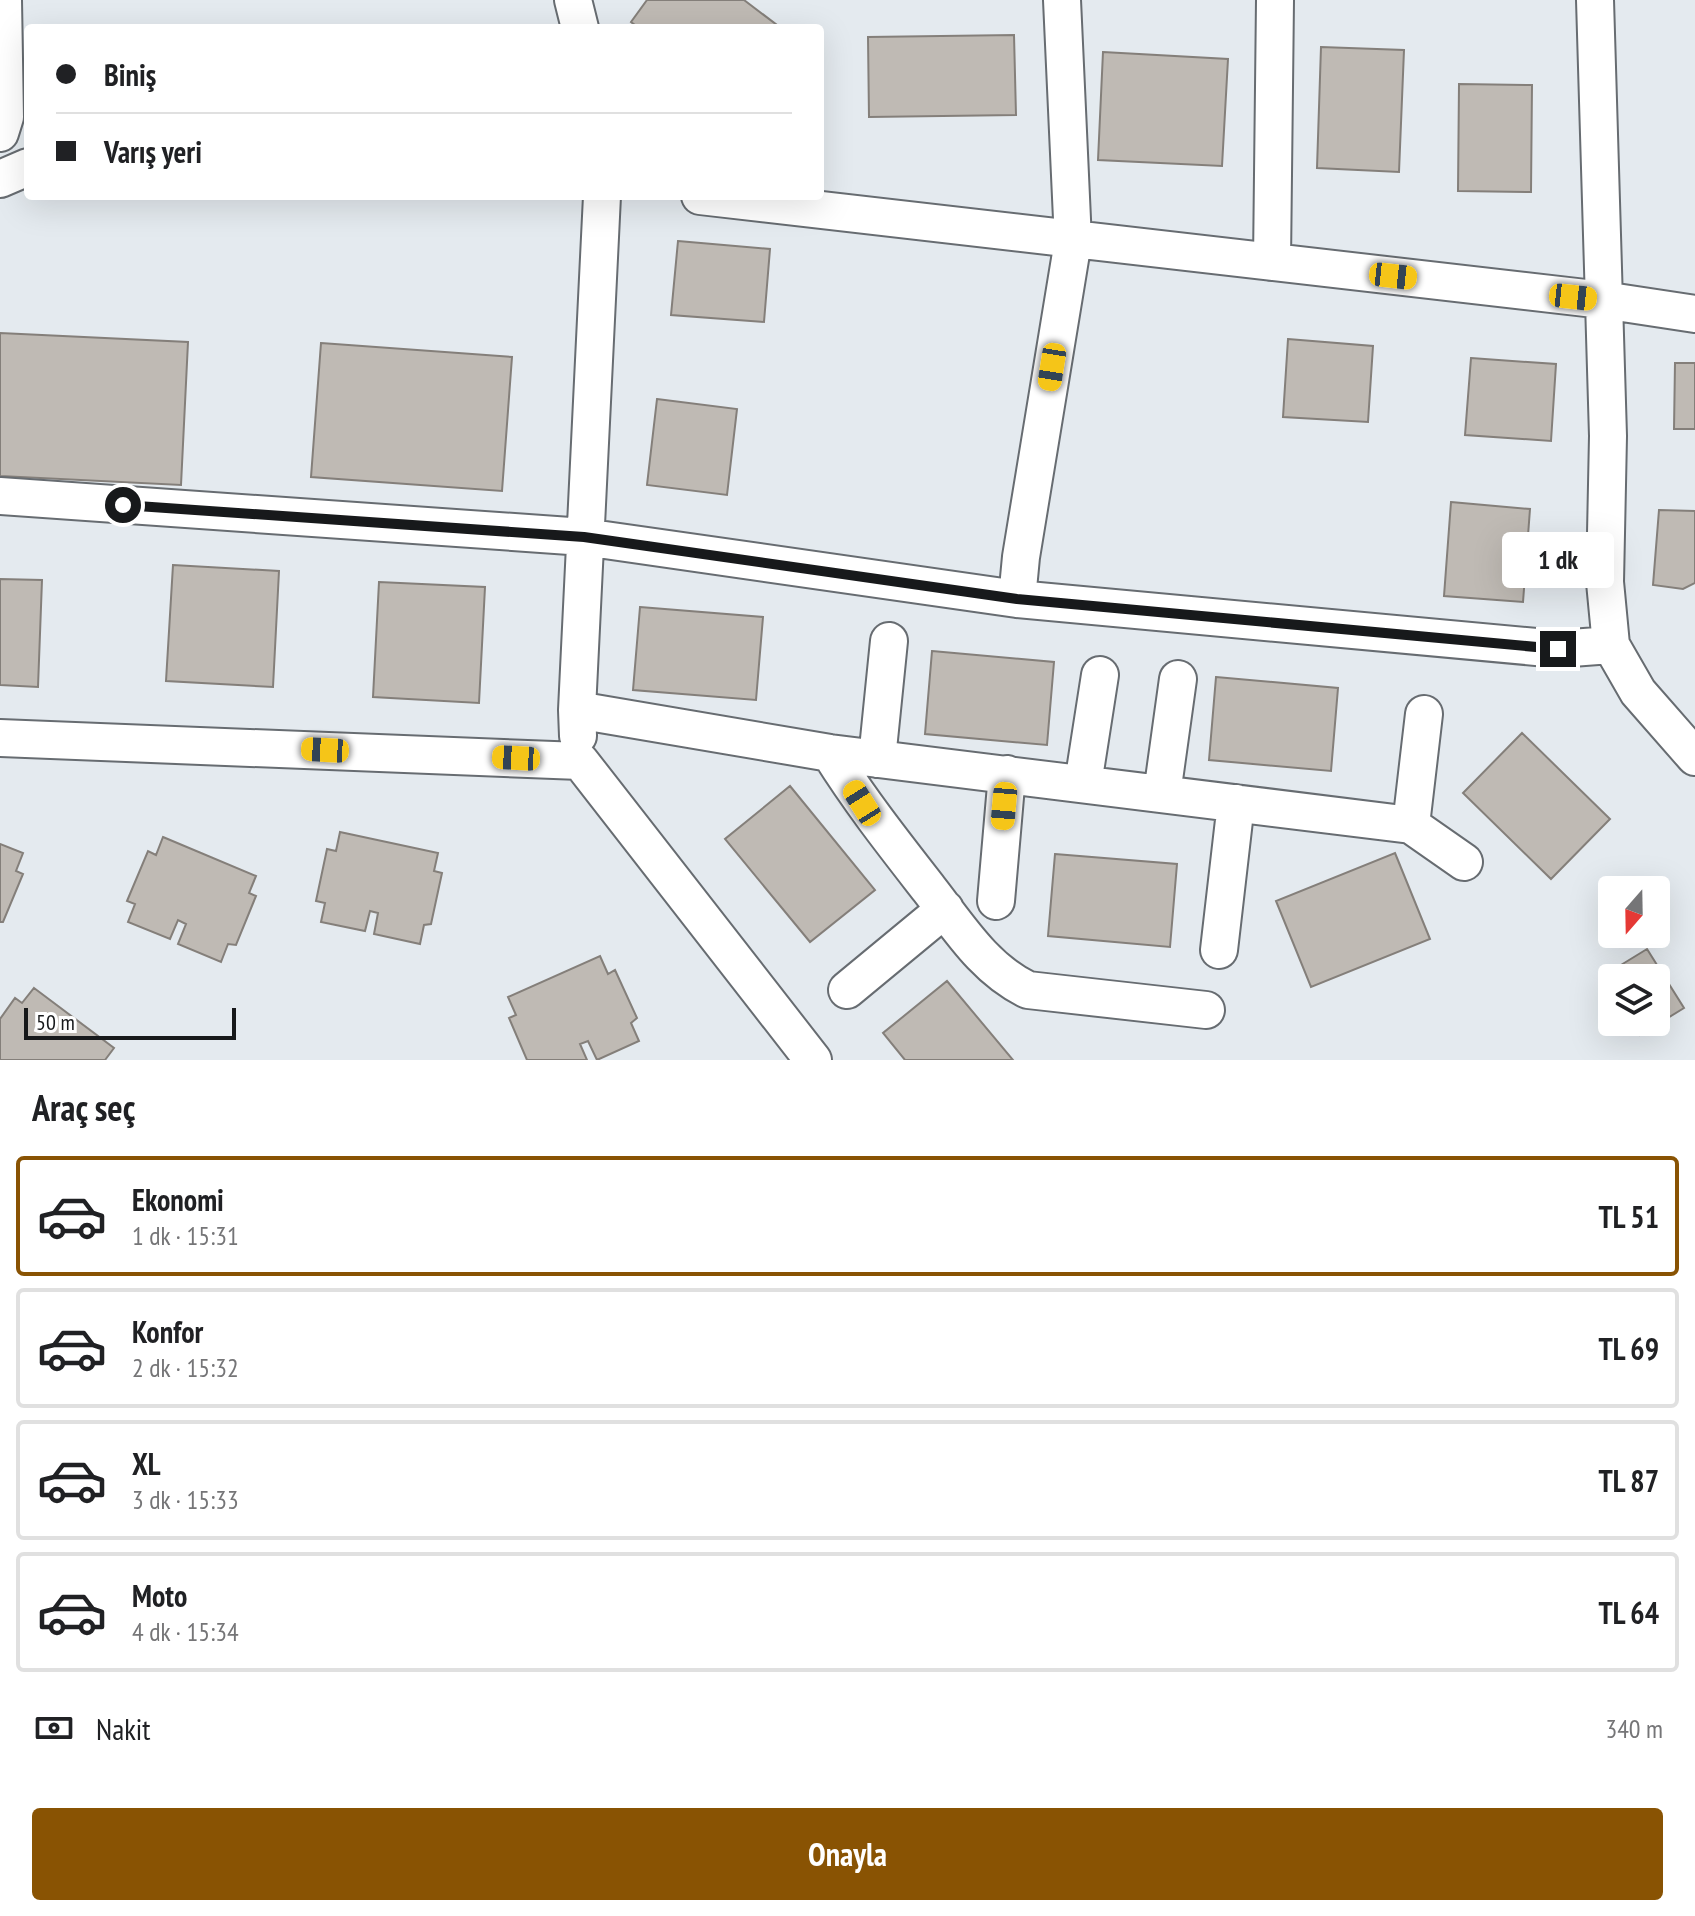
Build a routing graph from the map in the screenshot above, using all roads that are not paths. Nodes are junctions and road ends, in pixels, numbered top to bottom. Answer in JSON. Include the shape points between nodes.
{"nodes":[{"id":1,"x":3,"y":0,"type":"edge"},
{"id":2,"x":573,"y":0,"type":"edge"},
{"id":3,"x":1062,"y":0,"type":"edge"},
{"id":4,"x":1275,"y":0,"type":"edge"},
{"id":5,"x":1595,"y":0,"type":"edge"},
{"id":6,"x":579,"y":24,"type":"edge"},
{"id":7,"x":0,"y":133,"type":"edge"},
{"id":8,"x":24,"y":169,"type":"edge"},
{"id":9,"x":0,"y":179,"type":"edge"},
{"id":10,"x":602,"y":200,"type":"edge"},
{"id":11,"x":733,"y":200,"type":"edge"},
{"id":12,"x":1073,"y":241,"type":"junction"},
{"id":13,"x":1272,"y":262,"type":"junction"},
{"id":14,"x":1603,"y":300,"type":"junction"},
{"id":15,"x":1695,"y":314,"type":"edge"},
{"id":16,"x":0,"y":496,"type":"edge"},
{"id":17,"x":584,"y":537,"type":"junction"},
{"id":18,"x":1017,"y":599,"type":"junction"},
{"id":19,"x":889,"y":641,"type":"dead end"},
{"id":20,"x":1611,"y":645,"type":"junction"},
{"id":21,"x":1100,"y":675,"type":"dead end"},
{"id":22,"x":1178,"y":679,"type":"dead end"},
{"id":23,"x":577,"y":710,"type":"junction"},
{"id":24,"x":1424,"y":714,"type":"dead end"},
{"id":25,"x":0,"y":738,"type":"edge"},
{"id":26,"x":830,"y":753,"type":"junction"},
{"id":27,"x":1695,"y":757,"type":"edge"},
{"id":28,"x":877,"y":759,"type":"junction"},
{"id":29,"x":580,"y":761,"type":"junction"},
{"id":30,"x":1007,"y":774,"type":"junction"},
{"id":31,"x":1083,"y":784,"type":"junction"},
{"id":32,"x":1162,"y":794,"type":"junction"},
{"id":33,"x":1236,"y":803,"type":"junction"},
{"id":34,"x":1411,"y":825,"type":"junction"},
{"id":35,"x":1464,"y":862,"type":"dead end"},
{"id":36,"x":996,"y":901,"type":"dead end"},
{"id":37,"x":945,"y":909,"type":"junction"},
{"id":38,"x":1219,"y":950,"type":"dead end"},
{"id":39,"x":847,"y":990,"type":"dead end"},
{"id":40,"x":1206,"y":1010,"type":"dead end"},
{"id":41,"x":813,"y":1060,"type":"edge"}],
"edges":[{"from":1,"to":7,"type":"street","via":[[5,117]]},
{"from":2,"to":6,"type":"street"},
{"from":3,"to":12,"type":"street"},
{"from":4,"to":13,"type":"street"},
{"from":5,"to":14,"type":"street"},
{"from":8,"to":9,"type":"street"},
{"from":10,"to":17,"type":"street"},
{"from":11,"to":12,"type":"street"},
{"from":12,"to":13,"type":"street"},
{"from":12,"to":18,"type":"street"},
{"from":13,"to":14,"type":"street"},
{"from":14,"to":15,"type":"street"},
{"from":14,"to":20,"type":"street","via":[[1608,436],[1605,582]]},
{"from":16,"to":17,"type":"street"},
{"from":17,"to":18,"type":"street"},
{"from":17,"to":23,"type":"street"},
{"from":18,"to":20,"type":"street","via":[[1558,649]]},
{"from":19,"to":28,"type":"street"},
{"from":20,"to":27,"type":"street","via":[[1638,692]]},
{"from":21,"to":31,"type":"street"},
{"from":22,"to":32,"type":"street"},
{"from":23,"to":26,"type":"street"},
{"from":23,"to":29,"type":"street"},
{"from":24,"to":34,"type":"street"},
{"from":25,"to":29,"type":"street"},
{"from":26,"to":28,"type":"street"},
{"from":26,"to":37,"type":"street"},
{"from":28,"to":30,"type":"street"},
{"from":29,"to":41,"type":"street"},
{"from":30,"to":31,"type":"street"},
{"from":30,"to":36,"type":"street"},
{"from":31,"to":32,"type":"street"},
{"from":32,"to":33,"type":"street"},
{"from":33,"to":34,"type":"street"},
{"from":33,"to":38,"type":"street"},
{"from":34,"to":35,"type":"street"},
{"from":37,"to":39,"type":"street"},
{"from":37,"to":40,"type":"street","via":[[984,959],[1028,990]]}]}
